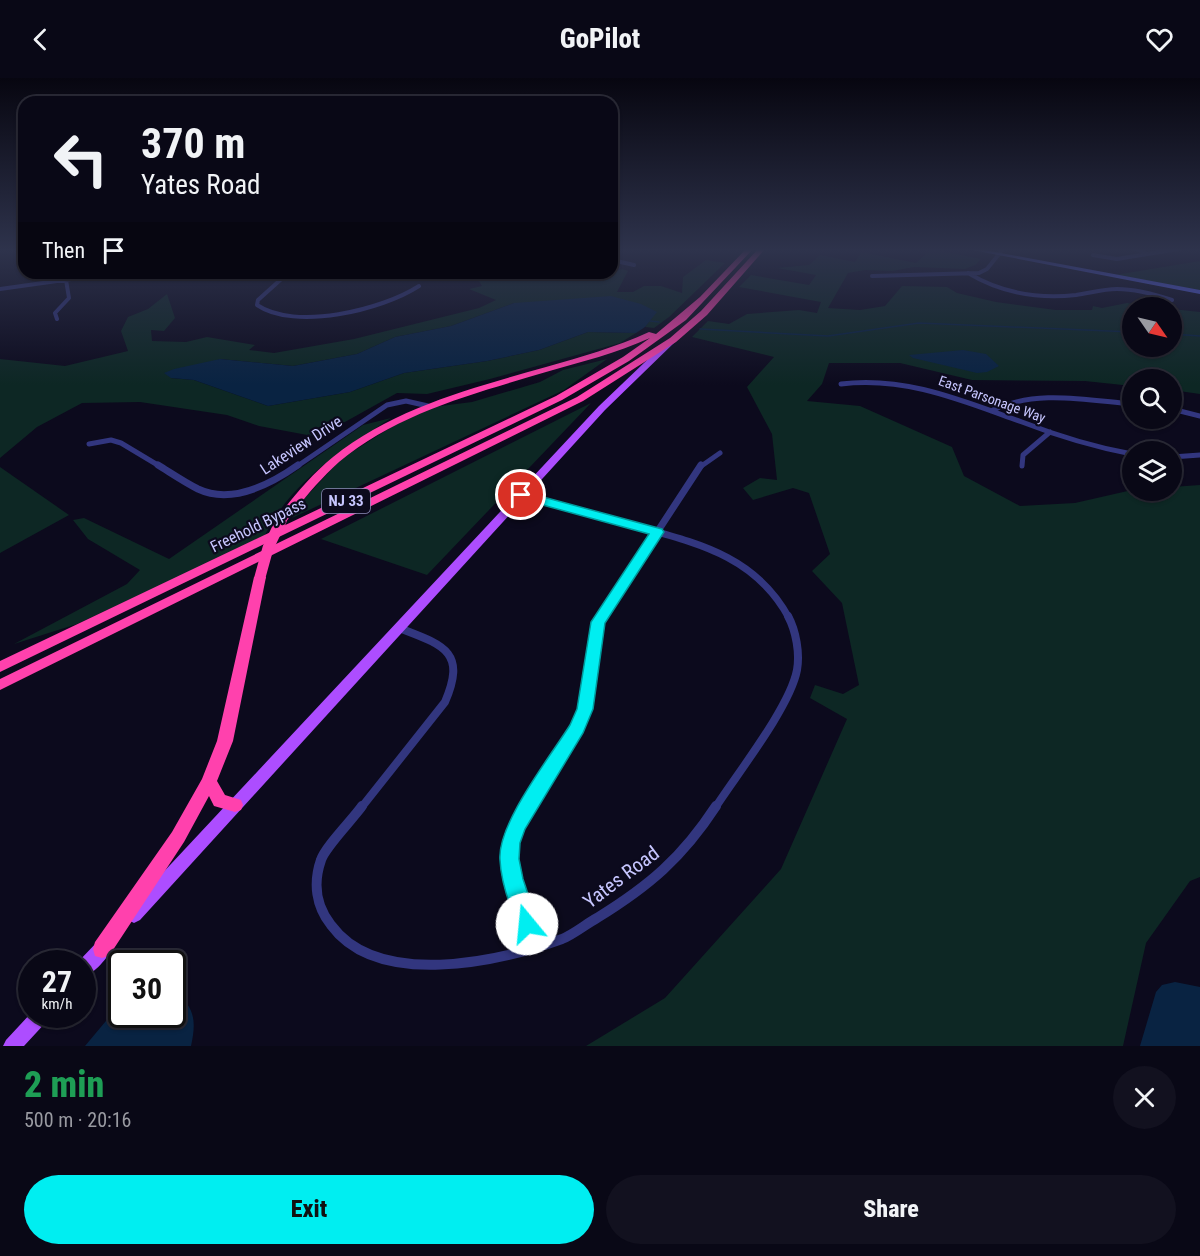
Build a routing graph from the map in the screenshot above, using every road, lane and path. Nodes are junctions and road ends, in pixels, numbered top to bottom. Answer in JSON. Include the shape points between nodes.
{"nodes":[{"id":1,"x":68,"y":294,"type":"edge"},
{"id":2,"x":264,"y":294,"type":"edge"},
{"id":3,"x":405,"y":294,"type":"edge"},
{"id":4,"x":706,"y":294,"type":"edge"},
{"id":5,"x":721,"y":294,"type":"edge"},
{"id":6,"x":1030,"y":294,"type":"edge"},
{"id":7,"x":1082,"y":294,"type":"edge"},
{"id":8,"x":683,"y":318,"type":"junction"},
{"id":9,"x":57,"y":319,"type":"dead end"},
{"id":10,"x":672,"y":340,"type":"junction"},
{"id":11,"x":841,"y":384,"type":"dead end"},
{"id":12,"x":1122,"y":403,"type":"edge"},
{"id":13,"x":429,"y":406,"type":"junction"},
{"id":14,"x":991,"y":411,"type":"junction"},
{"id":15,"x":1182,"y":412,"type":"edge"},
{"id":16,"x":1200,"y":416,"type":"edge"},
{"id":17,"x":1050,"y":432,"type":"junction"},
{"id":18,"x":89,"y":444,"type":"dead end"},
{"id":19,"x":1122,"y":452,"type":"edge"},
{"id":20,"x":720,"y":453,"type":"dead end"},
{"id":21,"x":1200,"y":455,"type":"edge"},
{"id":22,"x":1182,"y":456,"type":"edge"},
{"id":23,"x":1022,"y":466,"type":"dead end"},
{"id":24,"x":521,"y":495,"type":"junction"},
{"id":25,"x":657,"y":532,"type":"junction"},
{"id":26,"x":399,"y":628,"type":"junction"},
{"id":27,"x":0,"y":667,"type":"edge"},
{"id":28,"x":0,"y":685,"type":"edge"},
{"id":29,"x":209,"y":781,"type":"junction"},
{"id":30,"x":235,"y":805,"type":"junction"},
{"id":31,"x":534,"y":946,"type":"junction"},
{"id":32,"x":102,"y":949,"type":"junction"},
{"id":33,"x":96,"y":955,"type":"edge"},
{"id":34,"x":29,"y":1028,"type":"edge"},
{"id":35,"x":12,"y":1046,"type":"edge"}],
"edges":[{"from":1,"to":9,"type":"street","via":[[56,313]]},
{"from":2,"to":3,"type":"street","via":[[256,305],[261,310],[297,316],[335,315]]},
{"from":4,"to":8,"type":"highway","number":"NJ 33"},
{"from":5,"to":10,"type":"highway","number":"NJ 33"},
{"from":6,"to":7,"type":"street"},
{"from":8,"to":13,"type":"highway","via":[[618,348]]},
{"from":8,"to":27,"type":"highway","name":"Freehold Bypass","number":"NJ 33","via":[[626,359],[552,401]]},
{"from":10,"to":24,"type":"main road"},
{"from":10,"to":28,"type":"highway","name":"Freehold Bypass","number":"NJ 33","via":[[602,387],[557,411]]},
{"from":11,"to":14,"type":"street","name":"East Parsonage Way","via":[[906,383]]},
{"from":12,"to":14,"type":"street","via":[[1033,398],[1002,404]]},
{"from":13,"to":18,"type":"street","name":"Lakeview Drive","via":[[406,401],[387,405],[277,480],[227,495],[200,490],[121,443],[111,440]]},
{"from":13,"to":29,"type":"highway","bridge":true,"via":[[382,427],[345,452],[314,479],[281,521],[268,548],[225,741]]},
{"from":14,"to":17,"type":"street","name":"East Parsonage Way"},
{"from":15,"to":16,"type":"street"},
{"from":17,"to":19,"type":"street","name":"East Parsonage Way"},
{"from":17,"to":23,"type":"street","via":[[1023,455]]},
{"from":20,"to":25,"type":"street","via":[[702,464]]},
{"from":21,"to":22,"type":"street"},
{"from":24,"to":25,"type":"street","name":"Yates Road"},
{"from":24,"to":26,"type":"main road"},
{"from":25,"to":31,"type":"street","via":[[598,622],[585,709],[516,826],[509,859]]},
{"from":25,"to":31,"type":"street","name":"Yates Road","via":[[714,549],[762,580],[793,625],[798,647],[797,670],[784,703],[710,815],[668,867],[593,921],[564,938]]},
{"from":26,"to":30,"type":"main road"},
{"from":26,"to":31,"type":"street","name":"Yates Road","via":[[443,646],[452,655],[454,686],[446,702],[321,859],[316,896],[341,939],[384,958],[431,966],[490,959]]},
{"from":29,"to":30,"type":"highway","via":[[220,801]]},
{"from":29,"to":32,"type":"highway","via":[[178,837]]},
{"from":30,"to":32,"type":"main road"},
{"from":32,"to":33,"type":"main road"},
{"from":34,"to":35,"type":"main road"}]}
